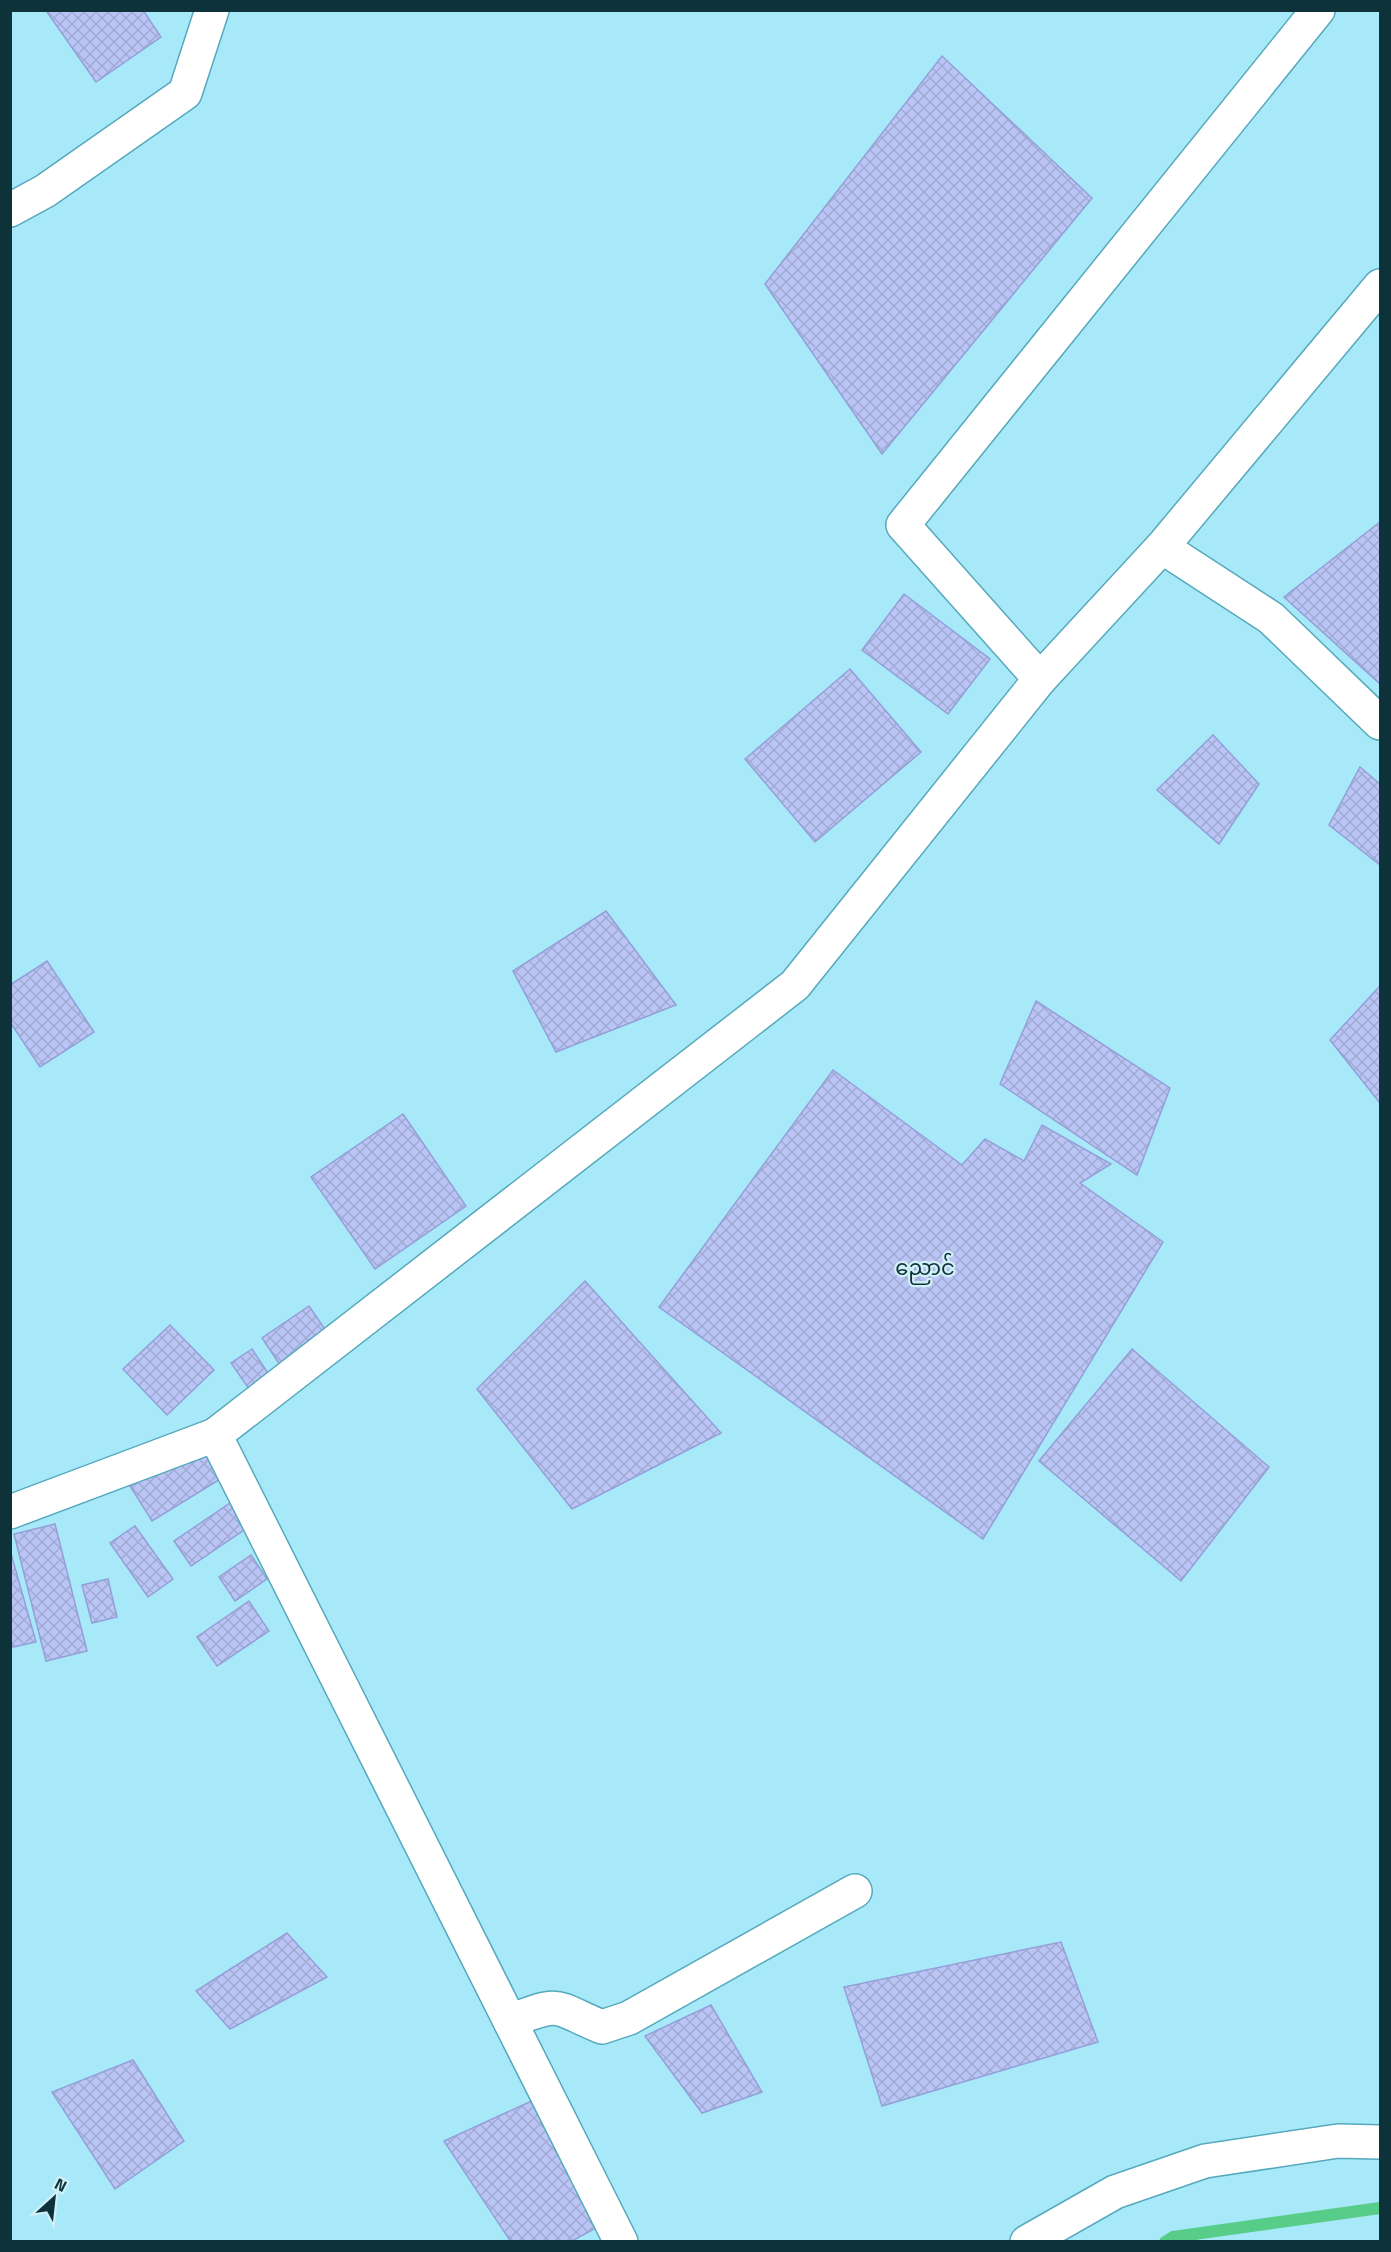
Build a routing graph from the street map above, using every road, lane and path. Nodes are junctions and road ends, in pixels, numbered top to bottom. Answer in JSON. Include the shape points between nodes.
{"nodes":[{"id":1,"x":212,"y":10,"type":"edge"},
{"id":2,"x":1318,"y":10,"type":"edge"},
{"id":3,"x":10,"y":210,"type":"edge"},
{"id":4,"x":1380,"y":286,"type":"edge"},
{"id":5,"x":1162,"y":547,"type":"junction"},
{"id":6,"x":1040,"y":679,"type":"junction"},
{"id":7,"x":1380,"y":723,"type":"edge"},
{"id":8,"x":215,"y":1435,"type":"junction"},
{"id":9,"x":10,"y":1512,"type":"edge"},
{"id":10,"x":855,"y":1891,"type":"dead end"},
{"id":11,"x":510,"y":2020,"type":"junction"},
{"id":12,"x":1380,"y":2142,"type":"edge"},
{"id":13,"x":621,"y":2241,"type":"edge"},
{"id":14,"x":1027,"y":2241,"type":"edge"}],
"edges":[{"from":1,"to":3,"type":"street","via":[[185,93],[45,191]]},
{"from":2,"to":6,"type":"street","via":[[903,525]]},
{"from":4,"to":5,"type":"street"},
{"from":5,"to":6,"type":"street"},
{"from":5,"to":7,"type":"street","via":[[1270,618]]},
{"from":6,"to":8,"type":"street","via":[[795,985]]},
{"from":8,"to":9,"type":"street"},
{"from":8,"to":11,"type":"street"},
{"from":10,"to":11,"type":"street","via":[[629,2018],[602,2027],[558,2007],[545,2007]]},
{"from":11,"to":13,"type":"street"},
{"from":12,"to":14,"type":"street","via":[[1338,2141],[1206,2161],[1115,2192]]}]}
